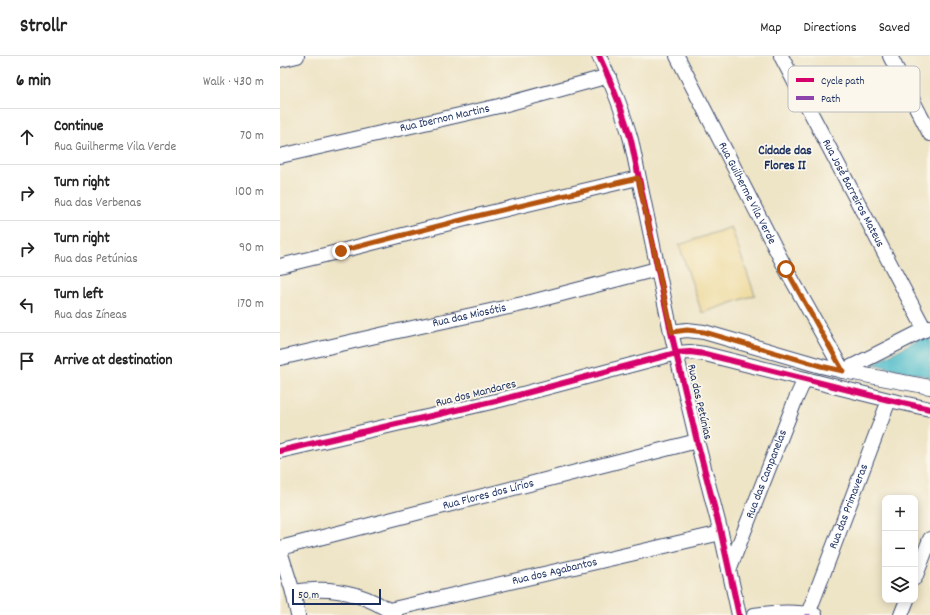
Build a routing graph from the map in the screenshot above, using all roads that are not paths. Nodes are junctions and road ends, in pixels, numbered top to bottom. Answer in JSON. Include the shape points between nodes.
{"nodes":[{"id":1,"x":297,"y":56,"type":"edge"},
{"id":2,"x":600,"y":56,"type":"edge"},
{"id":3,"x":677,"y":56,"type":"edge"},
{"id":4,"x":781,"y":56,"type":"edge"},
{"id":5,"x":890,"y":56,"type":"edge"},
{"id":6,"x":280,"y":60,"type":"edge"},
{"id":7,"x":896,"y":66,"type":"edge"},
{"id":8,"x":788,"y":69,"type":"edge"},
{"id":9,"x":608,"y":76,"type":"junction"},
{"id":10,"x":811,"y":112,"type":"edge"},
{"id":11,"x":925,"y":113,"type":"edge"},
{"id":12,"x":930,"y":134,"type":"edge"},
{"id":13,"x":280,"y":156,"type":"edge"},
{"id":14,"x":638,"y":178,"type":"junction"},
{"id":15,"x":280,"y":266,"type":"edge"},
{"id":16,"x":657,"y":269,"type":"junction"},
{"id":17,"x":928,"y":329,"type":"edge"},
{"id":18,"x":672,"y":332,"type":"junction"},
{"id":19,"x":676,"y":353,"type":"junction"},
{"id":20,"x":280,"y":358,"type":"edge"},
{"id":21,"x":843,"y":371,"type":"junction"},
{"id":22,"x":805,"y":379,"type":"junction"},
{"id":23,"x":839,"y":387,"type":"junction"},
{"id":24,"x":930,"y":387,"type":"edge"},
{"id":25,"x":889,"y":400,"type":"junction"},
{"id":26,"x":930,"y":409,"type":"edge"},
{"id":27,"x":697,"y":441,"type":"junction"},
{"id":28,"x":280,"y":451,"type":"edge"},
{"id":29,"x":720,"y":533,"type":"junction"},
{"id":30,"x":930,"y":539,"type":"edge"},
{"id":31,"x":280,"y":550,"type":"edge"},
{"id":32,"x":729,"y":570,"type":"junction"},
{"id":33,"x":918,"y":570,"type":"edge"},
{"id":34,"x":293,"y":592,"type":"junction"},
{"id":35,"x":906,"y":603,"type":"edge"},
{"id":36,"x":392,"y":613,"type":"edge"},
{"id":37,"x":811,"y":614,"type":"edge"},
{"id":38,"x":298,"y":615,"type":"edge"},
{"id":39,"x":739,"y":615,"type":"edge"},
{"id":40,"x":754,"y":615,"type":"edge"},
{"id":41,"x":901,"y":615,"type":"edge"}],
"edges":[{"from":1,"to":6,"type":"street"},
{"from":2,"to":9,"type":"street","name":"Rua das Petúnias"},
{"from":3,"to":21,"type":"street","name":"Rua Guilherme Vila Verde","via":[[786,269]]},
{"from":4,"to":8,"type":"street","name":"Rua José Barreiros Mateus"},
{"from":5,"to":7,"type":"street"},
{"from":9,"to":13,"type":"street","name":"Rua Ibernon Martins","via":[[499,106]]},
{"from":9,"to":14,"type":"street","name":"Rua das Petúnias","via":[[625,119]]},
{"from":10,"to":17,"type":"street","name":"Rua José Barreiros Mateus"},
{"from":11,"to":12,"type":"street"},
{"from":14,"to":15,"type":"street"},
{"from":14,"to":16,"type":"street","name":"Rua das Petúnias"},
{"from":16,"to":18,"type":"street","name":"Rua das Petúnias"},
{"from":16,"to":20,"type":"street","name":"Rua das Miosótis","via":[[527,303]]},
{"from":17,"to":21,"type":"street"},
{"from":18,"to":19,"type":"street","name":"Rua das Petúnias"},
{"from":18,"to":21,"type":"street","via":[[704,332]]},
{"from":19,"to":22,"type":"street","name":"Rua dos Mandares","via":[[705,354]]},
{"from":19,"to":27,"type":"street","name":"Rua das Petúnias"},
{"from":19,"to":28,"type":"street","name":"Rua dos Mandares","via":[[500,400]]},
{"from":21,"to":23,"type":"street"},
{"from":21,"to":24,"type":"street"},
{"from":22,"to":23,"type":"street","name":"Rua dos Mandares"},
{"from":22,"to":32,"type":"street","name":"Rua das Campanelas"},
{"from":23,"to":25,"type":"street","name":"Rua dos Mandares"},
{"from":25,"to":26,"type":"street","name":"Rua dos Mandares"},
{"from":25,"to":37,"type":"street","name":"Rua das Primaveras"},
{"from":27,"to":29,"type":"street","name":"Rua das Petúnias"},
{"from":27,"to":31,"type":"street","name":"Rua Flores dos Lírios"},
{"from":29,"to":32,"type":"street","name":"Rua das Petúnias"},
{"from":29,"to":36,"type":"street","name":"Rua dos Agabantos"},
{"from":30,"to":33,"type":"street"},
{"from":31,"to":34,"type":"street"},
{"from":32,"to":39,"type":"street","name":"Rua das Petúnias"},
{"from":34,"to":36,"type":"street","via":[[333,590],[352,594]]},
{"from":34,"to":38,"type":"street"},
{"from":35,"to":41,"type":"street"},
{"from":37,"to":40,"type":"street","via":[[782,612]]}]}
